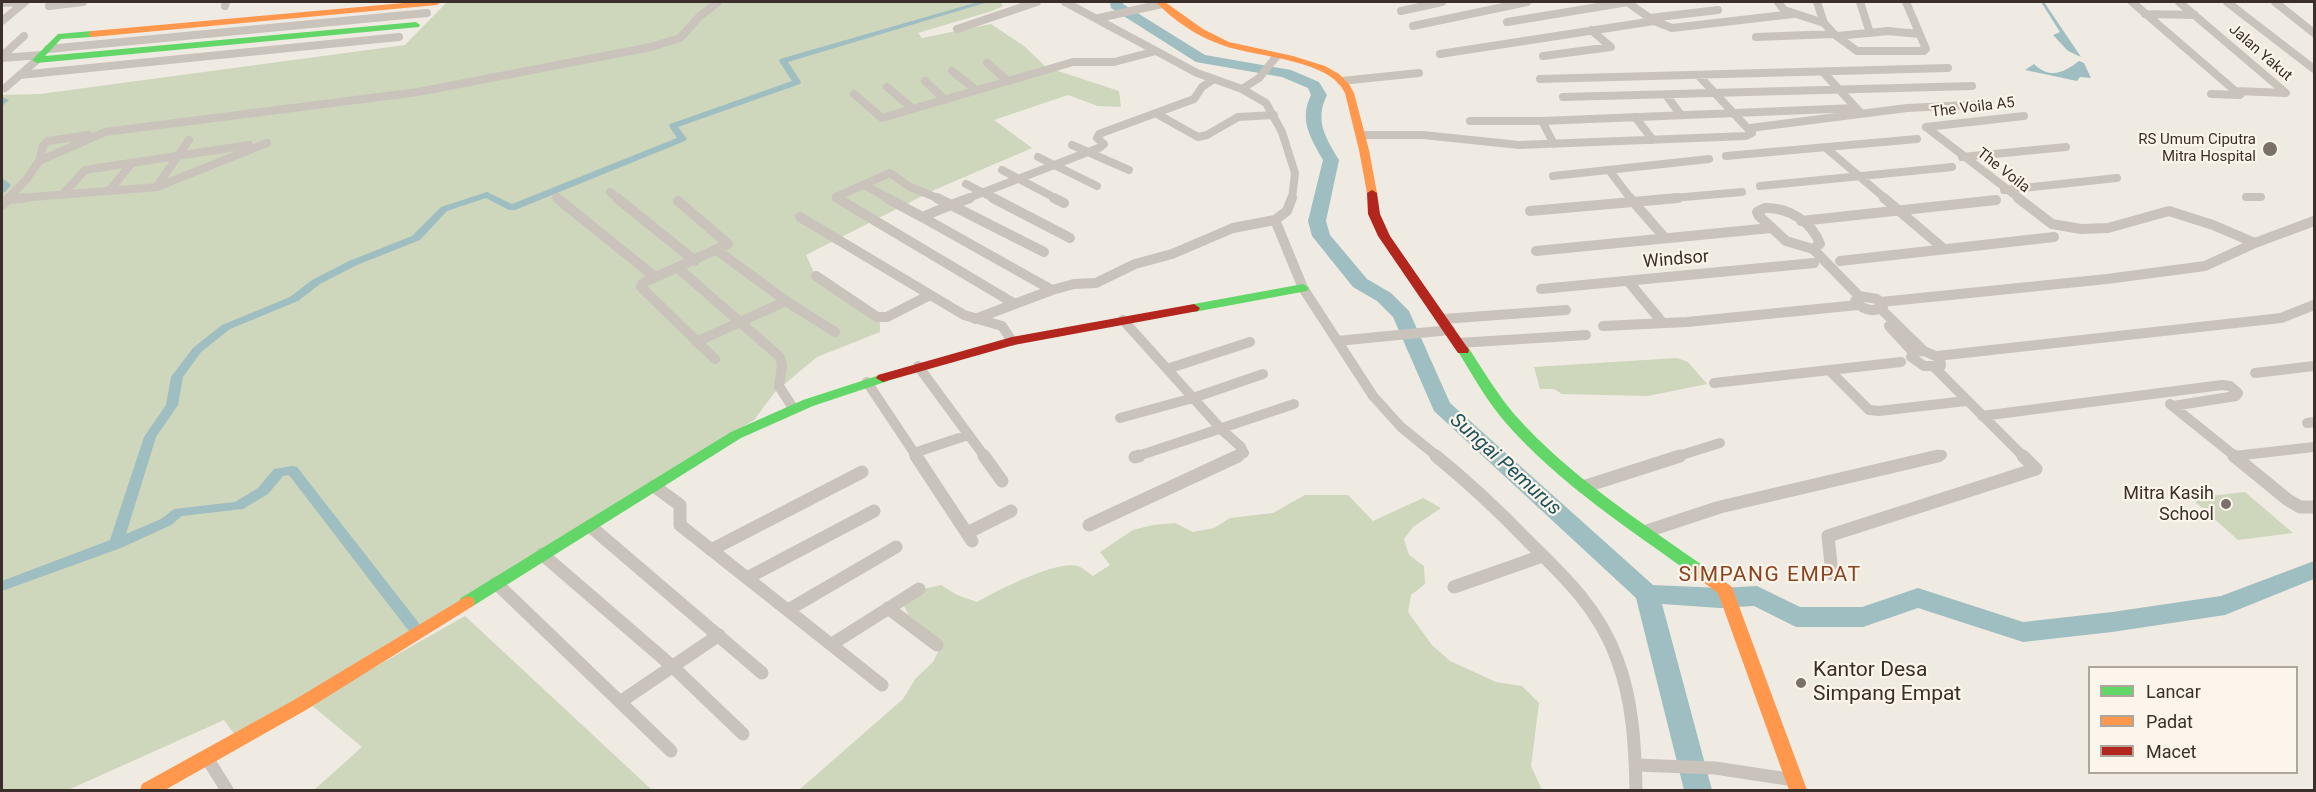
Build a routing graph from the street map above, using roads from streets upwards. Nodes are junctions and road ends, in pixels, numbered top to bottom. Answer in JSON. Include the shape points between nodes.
{"nodes":[{"id":1,"x":23,"y":2,"type":"edge"},
{"id":2,"x":82,"y":2,"type":"edge"},
{"id":3,"x":437,"y":2,"type":"edge"},
{"id":4,"x":718,"y":2,"type":"edge"},
{"id":5,"x":1037,"y":2,"type":"edge"},
{"id":6,"x":1065,"y":2,"type":"edge"},
{"id":7,"x":1442,"y":2,"type":"edge"},
{"id":8,"x":1527,"y":2,"type":"edge"},
{"id":9,"x":1627,"y":2,"type":"edge"},
{"id":10,"x":1778,"y":2,"type":"edge"},
{"id":11,"x":1816,"y":2,"type":"edge"},
{"id":12,"x":1860,"y":2,"type":"edge"},
{"id":13,"x":1906,"y":2,"type":"edge"},
{"id":14,"x":2132,"y":2,"type":"edge"},
{"id":15,"x":2179,"y":2,"type":"edge"},
{"id":16,"x":2227,"y":2,"type":"edge"},
{"id":17,"x":2275,"y":2,"type":"edge"},
{"id":18,"x":2,"y":3,"type":"edge"},
{"id":19,"x":1161,"y":3,"type":"edge"},
{"id":20,"x":49,"y":6,"type":"dead end"},
{"id":21,"x":1718,"y":10,"type":"dead end"},
{"id":22,"x":1401,"y":11,"type":"dead end"},
{"id":23,"x":427,"y":13,"type":"dead end"},
{"id":24,"x":1793,"y":14,"type":"junction"},
{"id":25,"x":2145,"y":14,"type":"junction"},
{"id":26,"x":2195,"y":15,"type":"junction"},
{"id":27,"x":1099,"y":18,"type":"junction"},
{"id":28,"x":1652,"y":19,"type":"junction"},
{"id":29,"x":2,"y":21,"type":"edge"},
{"id":30,"x":1507,"y":22,"type":"dead end"},
{"id":31,"x":1824,"y":22,"type":"junction"},
{"id":32,"x":196,"y":24,"type":"junction"},
{"id":33,"x":309,"y":24,"type":"junction"},
{"id":34,"x":416,"y":25,"type":"dead end"},
{"id":35,"x":1413,"y":26,"type":"dead end"},
{"id":36,"x":957,"y":28,"type":"dead end"},
{"id":37,"x":1591,"y":30,"type":"junction"},
{"id":38,"x":1870,"y":33,"type":"junction"},
{"id":39,"x":2314,"y":33,"type":"edge"},
{"id":40,"x":1919,"y":34,"type":"junction"},
{"id":41,"x":1836,"y":35,"type":"junction"},
{"id":42,"x":24,"y":36,"type":"dead end"},
{"id":43,"x":1756,"y":37,"type":"dead end"},
{"id":44,"x":399,"y":38,"type":"dead end"},
{"id":45,"x":182,"y":41,"type":"junction"},
{"id":46,"x":1156,"y":51,"type":"junction"},
{"id":47,"x":291,"y":52,"type":"junction"},
{"id":48,"x":1440,"y":54,"type":"dead end"},
{"id":49,"x":42,"y":55,"type":"junction"},
{"id":50,"x":1542,"y":56,"type":"dead end"},
{"id":51,"x":2,"y":57,"type":"edge"},
{"id":52,"x":165,"y":61,"type":"junction"},
{"id":53,"x":987,"y":63,"type":"dead end"},
{"id":54,"x":1269,"y":65,"type":"junction"},
{"id":55,"x":1028,"y":66,"type":"dead end"},
{"id":56,"x":1948,"y":68,"type":"dead end"},
{"id":57,"x":2314,"y":69,"type":"edge"},
{"id":58,"x":158,"y":70,"type":"dead end"},
{"id":59,"x":952,"y":71,"type":"dead end"},
{"id":60,"x":1823,"y":72,"type":"junction"},
{"id":61,"x":1036,"y":73,"type":"junction"},
{"id":62,"x":20,"y":75,"type":"junction"},
{"id":63,"x":1698,"y":75,"type":"junction"},
{"id":64,"x":1421,"y":76,"type":"dead end"},
{"id":65,"x":1214,"y":79,"type":"junction"},
{"id":66,"x":1540,"y":80,"type":"dead end"},
{"id":67,"x":925,"y":81,"type":"dead end"},
{"id":68,"x":1008,"y":81,"type":"junction"},
{"id":69,"x":1344,"y":84,"type":"junction"},
{"id":70,"x":1972,"y":86,"type":"dead end"},
{"id":71,"x":887,"y":87,"type":"dead end"},
{"id":72,"x":5,"y":88,"type":"dead end"},
{"id":73,"x":1242,"y":89,"type":"junction"},
{"id":74,"x":976,"y":90,"type":"junction"},
{"id":75,"x":1841,"y":90,"type":"junction"},
{"id":76,"x":2236,"y":91,"type":"junction"},
{"id":77,"x":1714,"y":93,"type":"junction"},
{"id":78,"x":854,"y":94,"type":"dead end"},
{"id":79,"x":2211,"y":94,"type":"dead end"},
{"id":80,"x":1666,"y":95,"type":"junction"},
{"id":81,"x":1563,"y":96,"type":"dead end"},
{"id":82,"x":945,"y":100,"type":"junction"},
{"id":83,"x":1990,"y":104,"type":"dead end"},
{"id":84,"x":1856,"y":108,"type":"junction"},
{"id":85,"x":913,"y":109,"type":"junction"},
{"id":86,"x":1732,"y":113,"type":"junction"},
{"id":87,"x":1157,"y":114,"type":"junction"},
{"id":88,"x":1862,"y":114,"type":"junction"},
{"id":89,"x":1274,"y":115,"type":"junction"},
{"id":90,"x":1681,"y":115,"type":"junction"},
{"id":91,"x":2024,"y":116,"type":"dead end"},
{"id":92,"x":1635,"y":117,"type":"junction"},
{"id":93,"x":1470,"y":121,"type":"dead end"},
{"id":94,"x":1542,"y":121,"type":"junction"},
{"id":95,"x":1926,"y":127,"type":"joint"},
{"id":96,"x":1750,"y":128,"type":"junction"},
{"id":97,"x":105,"y":132,"type":"junction"},
{"id":98,"x":1362,"y":135,"type":"junction"},
{"id":99,"x":1917,"y":139,"type":"dead end"},
{"id":100,"x":189,"y":140,"type":"dead end"},
{"id":101,"x":1653,"y":140,"type":"junction"},
{"id":102,"x":1554,"y":144,"type":"junction"},
{"id":103,"x":1072,"y":145,"type":"dead end"},
{"id":104,"x":2066,"y":147,"type":"dead end"},
{"id":105,"x":1826,"y":148,"type":"junction"},
{"id":106,"x":1087,"y":152,"type":"junction"},
{"id":107,"x":177,"y":156,"type":"junction"},
{"id":108,"x":1726,"y":156,"type":"dead end"},
{"id":109,"x":1038,"y":157,"type":"dead end"},
{"id":110,"x":1962,"y":157,"type":"junction"},
{"id":111,"x":1709,"y":159,"type":"dead end"},
{"id":112,"x":39,"y":161,"type":"junction"},
{"id":113,"x":132,"y":163,"type":"junction"},
{"id":114,"x":1053,"y":166,"type":"junction"},
{"id":115,"x":1952,"y":167,"type":"dead end"},
{"id":116,"x":1002,"y":170,"type":"dead end"},
{"id":117,"x":1129,"y":170,"type":"dead end"},
{"id":118,"x":1609,"y":170,"type":"junction"},
{"id":119,"x":1553,"y":176,"type":"dead end"},
{"id":120,"x":1860,"y":177,"type":"junction"},
{"id":121,"x":2117,"y":178,"type":"dead end"},
{"id":122,"x":1017,"y":179,"type":"junction"},
{"id":123,"x":966,"y":184,"type":"dead end"},
{"id":124,"x":864,"y":185,"type":"junction"},
{"id":125,"x":157,"y":186,"type":"junction"},
{"id":126,"x":1097,"y":186,"type":"dead end"},
{"id":127,"x":1760,"y":186,"type":"dead end"},
{"id":128,"x":2004,"y":190,"type":"junction"},
{"id":129,"x":109,"y":191,"type":"junction"},
{"id":130,"x":610,"y":192,"type":"dead end"},
{"id":131,"x":983,"y":192,"type":"junction"},
{"id":132,"x":1742,"y":192,"type":"dead end"},
{"id":133,"x":62,"y":195,"type":"junction"},
{"id":134,"x":2246,"y":197,"type":"dead end"},
{"id":135,"x":2260,"y":197,"type":"dead end"},
{"id":136,"x":557,"y":198,"type":"dead end"},
{"id":137,"x":1995,"y":200,"type":"dead end"},
{"id":138,"x":678,"y":201,"type":"dead end"},
{"id":139,"x":4,"y":202,"type":"edge"},
{"id":140,"x":1064,"y":203,"type":"dead end"},
{"id":141,"x":1634,"y":203,"type":"junction"},
{"id":142,"x":951,"y":205,"type":"junction"},
{"id":143,"x":1530,"y":211,"type":"dead end"},
{"id":144,"x":1900,"y":211,"type":"junction"},
{"id":145,"x":800,"y":217,"type":"dead end"},
{"id":146,"x":922,"y":217,"type":"junction"},
{"id":147,"x":1275,"y":220,"type":"junction"},
{"id":148,"x":2313,"y":220,"type":"edge"},
{"id":149,"x":1801,"y":221,"type":"junction"},
{"id":150,"x":1771,"y":228,"type":"junction"},
{"id":151,"x":2054,"y":237,"type":"dead end"},
{"id":152,"x":1070,"y":238,"type":"dead end"},
{"id":153,"x":1665,"y":238,"type":"junction"},
{"id":154,"x":2252,"y":245,"type":"junction"},
{"id":155,"x":1813,"y":249,"type":"junction"},
{"id":156,"x":1944,"y":249,"type":"junction"},
{"id":157,"x":1536,"y":250,"type":"dead end"},
{"id":158,"x":718,"y":251,"type":"junction"},
{"id":159,"x":1044,"y":252,"type":"dead end"},
{"id":160,"x":695,"y":261,"type":"junction"},
{"id":161,"x":1840,"y":261,"type":"dead end"},
{"id":162,"x":1814,"y":264,"type":"dead end"},
{"id":163,"x":678,"y":268,"type":"junction"},
{"id":164,"x":816,"y":276,"type":"dead end"},
{"id":165,"x":655,"y":278,"type":"junction"},
{"id":166,"x":1628,"y":281,"type":"junction"},
{"id":167,"x":1303,"y":288,"type":"junction"},
{"id":168,"x":1541,"y":289,"type":"dead end"},
{"id":169,"x":1052,"y":290,"type":"junction"},
{"id":170,"x":930,"y":295,"type":"junction"},
{"id":171,"x":786,"y":301,"type":"junction"},
{"id":172,"x":1859,"y":301,"type":"junction"},
{"id":173,"x":1015,"y":304,"type":"junction"},
{"id":174,"x":2314,"y":305,"type":"edge"},
{"id":175,"x":1879,"y":307,"type":"junction"},
{"id":176,"x":1566,"y":310,"type":"dead end"},
{"id":177,"x":975,"y":319,"type":"junction"},
{"id":178,"x":1123,"y":320,"type":"junction"},
{"id":179,"x":1662,"y":322,"type":"junction"},
{"id":180,"x":741,"y":323,"type":"junction"},
{"id":181,"x":1446,"y":324,"type":"junction"},
{"id":182,"x":1603,"y":326,"type":"dead end"},
{"id":183,"x":835,"y":332,"type":"dead end"},
{"id":184,"x":1586,"y":334,"type":"dead end"},
{"id":185,"x":1012,"y":341,"type":"junction"},
{"id":186,"x":1337,"y":341,"type":"junction"},
{"id":187,"x":696,"y":342,"type":"junction"},
{"id":188,"x":1250,"y":342,"type":"dead end"},
{"id":189,"x":1458,"y":344,"type":"junction"},
{"id":190,"x":1918,"y":351,"type":"junction"},
{"id":191,"x":1937,"y":356,"type":"junction"},
{"id":192,"x":714,"y":359,"type":"dead end"},
{"id":193,"x":1901,"y":362,"type":"dead end"},
{"id":194,"x":918,"y":366,"type":"junction"},
{"id":195,"x":2314,"y":366,"type":"edge"},
{"id":196,"x":1935,"y":368,"type":"junction"},
{"id":197,"x":1167,"y":369,"type":"junction"},
{"id":198,"x":1829,"y":370,"type":"junction"},
{"id":199,"x":2255,"y":373,"type":"dead end"},
{"id":200,"x":1263,"y":374,"type":"dead end"},
{"id":201,"x":867,"y":382,"type":"junction"},
{"id":202,"x":1714,"y":383,"type":"dead end"},
{"id":203,"x":2158,"y":394,"type":"junction"},
{"id":204,"x":1193,"y":398,"type":"junction"},
{"id":205,"x":1966,"y":400,"type":"junction"},
{"id":206,"x":1294,"y":404,"type":"dead end"},
{"id":207,"x":2173,"y":406,"type":"junction"},
{"id":208,"x":793,"y":408,"type":"junction"},
{"id":209,"x":1982,"y":416,"type":"junction"},
{"id":210,"x":1120,"y":418,"type":"dead end"},
{"id":211,"x":1222,"y":430,"type":"junction"},
{"id":212,"x":968,"y":435,"type":"junction"},
{"id":213,"x":1720,"y":443,"type":"dead end"},
{"id":214,"x":2314,"y":447,"type":"edge"},
{"id":215,"x":914,"y":453,"type":"junction"},
{"id":216,"x":1942,"y":455,"type":"dead end"},
{"id":217,"x":2234,"y":456,"type":"junction"},
{"id":218,"x":1135,"y":457,"type":"dead end"},
{"id":219,"x":862,"y":472,"type":"dead end"},
{"id":220,"x":1002,"y":481,"type":"dead end"},
{"id":221,"x":654,"y":486,"type":"junction"},
{"id":222,"x":1583,"y":487,"type":"junction"},
{"id":223,"x":2314,"y":507,"type":"edge"},
{"id":224,"x":874,"y":511,"type":"dead end"},
{"id":225,"x":1011,"y":511,"type":"dead end"},
{"id":226,"x":1089,"y":525,"type":"dead end"},
{"id":227,"x":590,"y":526,"type":"junction"},
{"id":228,"x":1644,"y":532,"type":"junction"},
{"id":229,"x":896,"y":547,"type":"dead end"},
{"id":230,"x":711,"y":550,"type":"junction"},
{"id":231,"x":542,"y":554,"type":"junction"},
{"id":232,"x":1542,"y":556,"type":"junction"},
{"id":233,"x":1832,"y":574,"type":"dead end"},
{"id":234,"x":747,"y":578,"type":"junction"},
{"id":235,"x":496,"y":583,"type":"junction"},
{"id":236,"x":1454,"y":587,"type":"dead end"},
{"id":237,"x":919,"y":588,"type":"dead end"},
{"id":238,"x":888,"y":608,"type":"junction"},
{"id":239,"x":788,"y":610,"type":"junction"},
{"id":240,"x":719,"y":635,"type":"junction"},
{"id":241,"x":832,"y":644,"type":"junction"},
{"id":242,"x":937,"y":645,"type":"dead end"},
{"id":243,"x":672,"y":666,"type":"junction"},
{"id":244,"x":762,"y":673,"type":"dead end"},
{"id":245,"x":882,"y":685,"type":"dead end"},
{"id":246,"x":621,"y":702,"type":"junction"},
{"id":247,"x":743,"y":734,"type":"dead end"},
{"id":248,"x":671,"y":751,"type":"dead end"},
{"id":249,"x":207,"y":758,"type":"junction"},
{"id":250,"x":1636,"y":765,"type":"junction"},
{"id":251,"x":1796,"y":785,"type":"edge"},
{"id":252,"x":149,"y":790,"type":"edge"},
{"id":253,"x":227,"y":790,"type":"edge"},
{"id":254,"x":1636,"y":790,"type":"edge"}],
"edges":[{"from":1,"to":18,"type":"street"},
{"from":1,"to":29,"type":"street"},
{"from":2,"to":20,"type":"street"},
{"from":3,"to":33,"type":"street"},
{"from":4,"to":97,"type":"street","via":[[680,38],[651,47],[418,92]]},
{"from":5,"to":36,"type":"street"},
{"from":6,"to":27,"type":"street"},
{"from":7,"to":22,"type":"street"},
{"from":8,"to":35,"type":"street"},
{"from":9,"to":28,"type":"street"},
{"from":9,"to":30,"type":"street"},
{"from":10,"to":24,"type":"street","via":[[1780,8]]},
{"from":11,"to":31,"type":"street"},
{"from":12,"to":38,"type":"street"},
{"from":13,"to":40,"type":"street"},
{"from":14,"to":25,"type":"street"},
{"from":15,"to":26,"type":"street","name":"Jalan Yakut"},
{"from":16,"to":57,"type":"street"},
{"from":17,"to":39,"type":"street"},
{"from":19,"to":27,"type":"street"},
{"from":19,"to":54,"type":"street","via":[[1214,39]]},
{"from":21,"to":28,"type":"street"},
{"from":23,"to":33,"type":"street"},
{"from":24,"to":28,"type":"street","via":[[1672,28]]},
{"from":24,"to":31,"type":"street"},
{"from":25,"to":26,"type":"street"},
{"from":25,"to":76,"type":"street"},
{"from":26,"to":76,"type":"street","name":"Jalan Yakut","via":[[2286,93]]},
{"from":27,"to":46,"type":"street"},
{"from":28,"to":37,"type":"street"},
{"from":31,"to":41,"type":"street"},
{"from":32,"to":33,"type":"street"},
{"from":32,"to":45,"type":"street"},
{"from":32,"to":49,"type":"street","via":[[58,37]]},
{"from":33,"to":34,"type":"street"},
{"from":33,"to":45,"type":"street"},
{"from":33,"to":47,"type":"street"},
{"from":37,"to":48,"type":"street"},
{"from":37,"to":50,"type":"street","via":[[1611,47]]},
{"from":38,"to":40,"type":"street"},
{"from":38,"to":41,"type":"street"},
{"from":40,"to":41,"type":"street","via":[[1924,51],[1857,51]]},
{"from":41,"to":43,"type":"street"},
{"from":42,"to":51,"type":"street"},
{"from":44,"to":47,"type":"street"},
{"from":45,"to":49,"type":"street"},
{"from":45,"to":52,"type":"street"},
{"from":46,"to":61,"type":"street","via":[[1114,62],[1073,62]]},
{"from":46,"to":65,"type":"street"},
{"from":47,"to":52,"type":"street"},
{"from":49,"to":51,"type":"street"},
{"from":49,"to":62,"type":"street"},
{"from":52,"to":58,"type":"street"},
{"from":52,"to":62,"type":"street"},
{"from":53,"to":68,"type":"street"},
{"from":54,"to":69,"type":"street","via":[[1320,70]]},
{"from":54,"to":73,"type":"street"},
{"from":55,"to":61,"type":"street"},
{"from":56,"to":60,"type":"street"},
{"from":59,"to":74,"type":"street"},
{"from":60,"to":63,"type":"street"},
{"from":60,"to":75,"type":"street"},
{"from":61,"to":68,"type":"street"},
{"from":62,"to":72,"type":"street"},
{"from":63,"to":66,"type":"street"},
{"from":63,"to":77,"type":"street"},
{"from":64,"to":69,"type":"street"},
{"from":65,"to":73,"type":"street"},
{"from":65,"to":87,"type":"street","via":[[1194,99]]},
{"from":67,"to":82,"type":"street"},
{"from":68,"to":74,"type":"street"},
{"from":69,"to":98,"type":"street"},
{"from":70,"to":75,"type":"street"},
{"from":71,"to":85,"type":"street"},
{"from":73,"to":89,"type":"street","via":[[1262,99]]},
{"from":74,"to":82,"type":"street"},
{"from":75,"to":77,"type":"street"},
{"from":75,"to":84,"type":"street"},
{"from":76,"to":79,"type":"street","via":[[2240,95]]},
{"from":77,"to":80,"type":"street"},
{"from":77,"to":86,"type":"street"},
{"from":78,"to":85,"type":"street","via":[[882,118]]},
{"from":80,"to":81,"type":"street"},
{"from":80,"to":90,"type":"street"},
{"from":82,"to":85,"type":"street"},
{"from":83,"to":88,"type":"street"},
{"from":84,"to":86,"type":"street"},
{"from":84,"to":88,"type":"street"},
{"from":86,"to":90,"type":"street"},
{"from":86,"to":96,"type":"street"},
{"from":87,"to":89,"type":"street","via":[[1198,137],[1238,117]]},
{"from":87,"to":106,"type":"street","via":[[1099,134],[1097,138],[1104,145]]},
{"from":88,"to":96,"type":"street"},
{"from":89,"to":147,"type":"street","via":[[1295,181],[1290,208]]},
{"from":90,"to":92,"type":"street"},
{"from":91,"to":95,"type":"street","name":"The Voila A5"},
{"from":92,"to":94,"type":"street"},
{"from":92,"to":101,"type":"street"},
{"from":93,"to":94,"type":"street"},
{"from":94,"to":102,"type":"street"},
{"from":95,"to":110,"type":"street","name":"The Voila"},
{"from":96,"to":101,"type":"street","via":[[1752,133],[1746,136]]},
{"from":97,"to":112,"type":"street"},
{"from":97,"to":112,"type":"street","via":[[48,141]]},
{"from":98,"to":102,"type":"street","via":[[1442,136],[1519,146]]},
{"from":98,"to":181,"type":"street","via":[[1374,213],[1394,252]]},
{"from":99,"to":105,"type":"street"},
{"from":100,"to":107,"type":"street"},
{"from":101,"to":102,"type":"street"},
{"from":103,"to":106,"type":"street"},
{"from":104,"to":110,"type":"street"},
{"from":105,"to":108,"type":"street"},
{"from":105,"to":120,"type":"street"},
{"from":106,"to":114,"type":"street"},
{"from":106,"to":117,"type":"street"},
{"from":107,"to":113,"type":"street"},
{"from":107,"to":125,"type":"street"},
{"from":107,"to":125,"type":"street","via":[[267,143]]},
{"from":109,"to":114,"type":"street"},
{"from":110,"to":128,"type":"street","name":"The Voila"},
{"from":111,"to":118,"type":"street"},
{"from":112,"to":139,"type":"street"},
{"from":113,"to":129,"type":"street"},
{"from":113,"to":133,"type":"street","via":[[85,170]]},
{"from":114,"to":122,"type":"street"},
{"from":114,"to":126,"type":"street"},
{"from":115,"to":120,"type":"street"},
{"from":116,"to":122,"type":"street"},
{"from":118,"to":119,"type":"street"},
{"from":118,"to":141,"type":"street"},
{"from":120,"to":127,"type":"street"},
{"from":120,"to":144,"type":"street"},
{"from":121,"to":128,"type":"street"},
{"from":122,"to":131,"type":"street"},
{"from":122,"to":140,"type":"street"},
{"from":123,"to":131,"type":"street"},
{"from":124,"to":142,"type":"street","via":[[893,174],[908,186]]},
{"from":124,"to":146,"type":"street"},
{"from":124,"to":173,"type":"street","via":[[836,199]]},
{"from":125,"to":129,"type":"street"},
{"from":128,"to":154,"type":"street","name":"The Voila","via":[[2052,224],[2068,228],[2116,226],[2169,211]]},
{"from":129,"to":133,"type":"street"},
{"from":130,"to":160,"type":"street"},
{"from":131,"to":142,"type":"street"},
{"from":131,"to":152,"type":"street"},
{"from":132,"to":141,"type":"street"},
{"from":133,"to":139,"type":"street"},
{"from":134,"to":135,"type":"street"},
{"from":136,"to":165,"type":"street"},
{"from":137,"to":144,"type":"street"},
{"from":138,"to":158,"type":"street","via":[[728,244]]},
{"from":141,"to":143,"type":"street"},
{"from":141,"to":153,"type":"street"},
{"from":142,"to":146,"type":"street"},
{"from":142,"to":159,"type":"street"},
{"from":144,"to":149,"type":"street"},
{"from":144,"to":156,"type":"street"},
{"from":145,"to":170,"type":"street"},
{"from":146,"to":169,"type":"street"},
{"from":147,"to":167,"type":"street"},
{"from":147,"to":169,"type":"street","via":[[1214,234],[1096,283]]},
{"from":148,"to":154,"type":"street"},
{"from":149,"to":150,"type":"street","via":[[1787,210],[1762,208],[1757,212]]},
{"from":149,"to":155,"type":"street","via":[[1820,241]]},
{"from":150,"to":153,"type":"street"},
{"from":150,"to":155,"type":"street","via":[[1792,245]]},
{"from":151,"to":156,"type":"street"},
{"from":153,"to":157,"type":"street"},
{"from":154,"to":175,"type":"street","via":[[2214,263],[2191,268]]},
{"from":155,"to":172,"type":"street"},
{"from":156,"to":161,"type":"street"},
{"from":158,"to":160,"type":"street"},
{"from":158,"to":171,"type":"street"},
{"from":160,"to":163,"type":"street"},
{"from":162,"to":166,"type":"street","name":"Windsor"},
{"from":163,"to":165,"type":"street"},
{"from":163,"to":180,"type":"street"},
{"from":164,"to":170,"type":"street","via":[[877,317],[894,314]]},
{"from":165,"to":187,"type":"street","via":[[643,283],[642,289]]},
{"from":166,"to":168,"type":"street","name":"Windsor"},
{"from":166,"to":179,"type":"street"},
{"from":167,"to":178,"type":"street"},
{"from":167,"to":186,"type":"street"},
{"from":169,"to":173,"type":"street"},
{"from":170,"to":177,"type":"street"},
{"from":171,"to":180,"type":"street"},
{"from":171,"to":183,"type":"street"},
{"from":172,"to":175,"type":"street","via":[[1868,296]]},
{"from":172,"to":179,"type":"street"},
{"from":173,"to":177,"type":"street"},
{"from":174,"to":191,"type":"street","via":[[2281,318]]},
{"from":175,"to":190,"type":"street"},
{"from":176,"to":181,"type":"street"},
{"from":177,"to":185,"type":"street","via":[[1002,326]]},
{"from":178,"to":185,"type":"street"},
{"from":178,"to":197,"type":"street"},
{"from":179,"to":182,"type":"street"},
{"from":180,"to":187,"type":"street"},
{"from":180,"to":208,"type":"street","via":[[780,357],[779,386]]},
{"from":181,"to":186,"type":"street","via":[[1417,332]]},
{"from":181,"to":189,"type":"street"},
{"from":184,"to":189,"type":"street"},
{"from":185,"to":194,"type":"street"},
{"from":186,"to":232,"type":"street","via":[[1393,419],[1475,488]]},
{"from":187,"to":192,"type":"street"},
{"from":188,"to":197,"type":"street"},
{"from":189,"to":222,"type":"street","via":[[1515,424]]},
{"from":190,"to":191,"type":"street"},
{"from":190,"to":196,"type":"street","via":[[1911,357],[1916,363]]},
{"from":191,"to":196,"type":"street","via":[[1942,363]]},
{"from":193,"to":198,"type":"street"},
{"from":194,"to":201,"type":"street"},
{"from":194,"to":212,"type":"street"},
{"from":195,"to":199,"type":"street"},
{"from":196,"to":205,"type":"street"},
{"from":197,"to":204,"type":"street"},
{"from":198,"to":202,"type":"street"},
{"from":198,"to":205,"type":"street","via":[[1869,410]]},
{"from":200,"to":204,"type":"street"},
{"from":201,"to":208,"type":"street"},
{"from":201,"to":215,"type":"street"},
{"from":203,"to":207,"type":"street"},
{"from":203,"to":207,"type":"street","via":[[2222,385],[2238,393]]},
{"from":203,"to":209,"type":"street"},
{"from":204,"to":210,"type":"street"},
{"from":204,"to":211,"type":"street"},
{"from":205,"to":209,"type":"street"},
{"from":206,"to":211,"type":"street"},
{"from":207,"to":217,"type":"street"},
{"from":208,"to":221,"type":"street","via":[[736,435]]},
{"from":209,"to":233,"type":"street","via":[[2036,469],[1828,536]]},
{"from":211,"to":218,"type":"street"},
{"from":211,"to":226,"type":"street","via":[[1240,446],[1243,455]]},
{"from":212,"to":215,"type":"street"},
{"from":212,"to":220,"type":"street"},
{"from":213,"to":222,"type":"street"},
{"from":214,"to":217,"type":"street"},
{"from":215,"to":225,"type":"street","via":[[970,537]]},
{"from":216,"to":228,"type":"street","via":[[1720,507]]},
{"from":217,"to":223,"type":"street","via":[[2294,504]]},
{"from":219,"to":230,"type":"street"},
{"from":221,"to":227,"type":"street"},
{"from":221,"to":230,"type":"street","via":[[680,505],[680,525]]},
{"from":222,"to":228,"type":"street"},
{"from":224,"to":234,"type":"street"},
{"from":227,"to":231,"type":"street"},
{"from":227,"to":240,"type":"street"},
{"from":228,"to":251,"type":"street","via":[[1728,597]]},
{"from":229,"to":239,"type":"street"},
{"from":230,"to":234,"type":"street"},
{"from":231,"to":235,"type":"street"},
{"from":231,"to":243,"type":"street"},
{"from":232,"to":236,"type":"street"},
{"from":232,"to":250,"type":"street","via":[[1577,589],[1608,633],[1629,698]]},
{"from":234,"to":239,"type":"street"},
{"from":235,"to":246,"type":"street"},
{"from":235,"to":249,"type":"street"},
{"from":237,"to":238,"type":"street"},
{"from":238,"to":241,"type":"street"},
{"from":238,"to":242,"type":"street"},
{"from":239,"to":241,"type":"street"},
{"from":240,"to":243,"type":"street"},
{"from":240,"to":244,"type":"street"},
{"from":241,"to":245,"type":"street"},
{"from":243,"to":246,"type":"street"},
{"from":243,"to":247,"type":"street"},
{"from":246,"to":248,"type":"street"},
{"from":249,"to":252,"type":"street"},
{"from":249,"to":253,"type":"street"},
{"from":250,"to":251,"type":"street","via":[[1715,768]]},
{"from":250,"to":254,"type":"street"}]}
